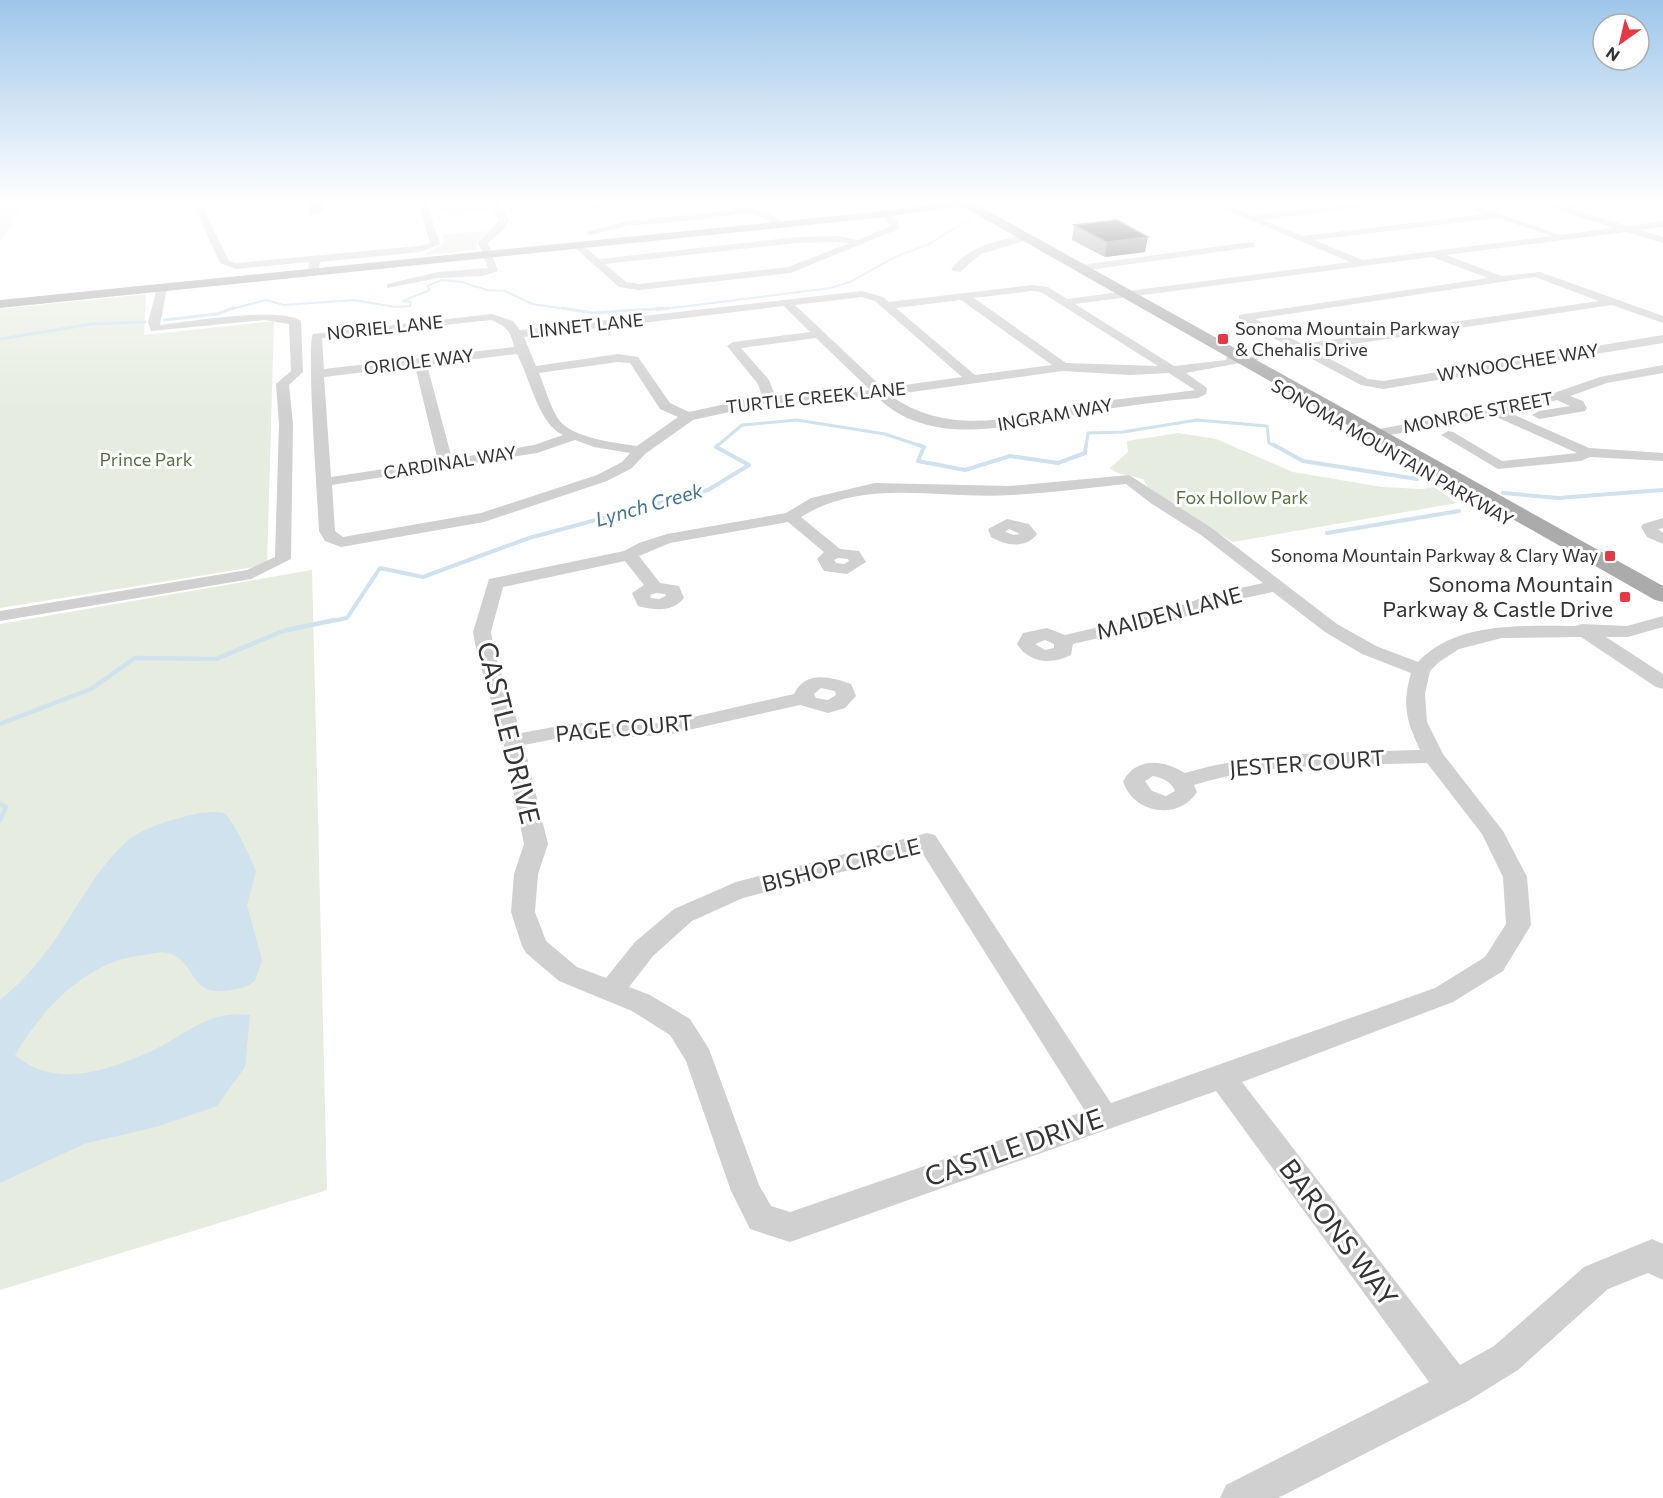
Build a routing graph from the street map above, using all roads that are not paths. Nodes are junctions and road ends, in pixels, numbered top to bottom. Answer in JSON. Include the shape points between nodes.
{"nodes":[{"id":1,"x":273,"y":272,"type":"edge"},
{"id":2,"x":470,"y":272,"type":"edge"},
{"id":3,"x":609,"y":272,"type":"edge"},
{"id":4,"x":773,"y":272,"type":"edge"},
{"id":5,"x":1088,"y":272,"type":"edge"},
{"id":6,"x":1291,"y":272,"type":"edge"},
{"id":7,"x":1481,"y":272,"type":"edge"},
{"id":8,"x":1500,"y":279,"type":"junction"},
{"id":9,"x":391,"y":286,"type":"dead end"},
{"id":10,"x":162,"y":288,"type":"junction"},
{"id":11,"x":1125,"y":293,"type":"junction"},
{"id":12,"x":963,"y":296,"type":"junction"},
{"id":13,"x":1065,"y":302,"type":"junction"},
{"id":14,"x":1612,"y":302,"type":"junction"},
{"id":15,"x":0,"y":304,"type":"edge"},
{"id":16,"x":788,"y":304,"type":"junction"},
{"id":17,"x":886,"y":306,"type":"junction"},
{"id":18,"x":1663,"y":320,"type":"edge"},
{"id":19,"x":517,"y":334,"type":"junction"},
{"id":20,"x":819,"y":334,"type":"junction"},
{"id":21,"x":1663,"y":339,"type":"edge"},
{"id":22,"x":1302,"y":349,"type":"junction"},
{"id":23,"x":520,"y":350,"type":"junction"},
{"id":24,"x":1235,"y":360,"type":"junction"},
{"id":25,"x":420,"y":362,"type":"junction"},
{"id":26,"x":1063,"y":367,"type":"junction"},
{"id":27,"x":1171,"y":369,"type":"junction"},
{"id":28,"x":532,"y":370,"type":"junction"},
{"id":29,"x":317,"y":374,"type":"junction"},
{"id":30,"x":1662,"y":378,"type":"edge"},
{"id":31,"x":972,"y":379,"type":"junction"},
{"id":32,"x":1576,"y":391,"type":"junction"},
{"id":33,"x":1618,"y":391,"type":"dead end"},
{"id":34,"x":879,"y":393,"type":"junction"},
{"id":35,"x":1598,"y":396,"type":"dead end"},
{"id":36,"x":1560,"y":397,"type":"junction"},
{"id":37,"x":770,"y":399,"type":"junction"},
{"id":38,"x":1495,"y":411,"type":"junction"},
{"id":39,"x":688,"y":417,"type":"junction"},
{"id":40,"x":1512,"y":420,"type":"junction"},
{"id":41,"x":1370,"y":435,"type":"junction"},
{"id":42,"x":1448,"y":435,"type":"dead end"},
{"id":43,"x":573,"y":436,"type":"junction"},
{"id":44,"x":640,"y":451,"type":"junction"},
{"id":45,"x":1586,"y":452,"type":"junction"},
{"id":46,"x":1663,"y":457,"type":"edge"},
{"id":47,"x":446,"y":464,"type":"junction"},
{"id":48,"x":325,"y":482,"type":"junction"},
{"id":49,"x":791,"y":517,"type":"junction"},
{"id":50,"x":1663,"y":523,"type":"edge"},
{"id":51,"x":1663,"y":539,"type":"edge"},
{"id":52,"x":835,"y":553,"type":"dead end"},
{"id":53,"x":629,"y":555,"type":"junction"},
{"id":54,"x":1275,"y":586,"type":"junction"},
{"id":55,"x":654,"y":587,"type":"dead end"},
{"id":56,"x":1663,"y":595,"type":"edge"},
{"id":57,"x":1663,"y":609,"type":"edge"},
{"id":58,"x":0,"y":616,"type":"edge"},
{"id":59,"x":1663,"y":621,"type":"edge"},
{"id":60,"x":1582,"y":629,"type":"junction"},
{"id":61,"x":1063,"y":641,"type":"dead end"},
{"id":62,"x":1420,"y":670,"type":"junction"},
{"id":63,"x":1663,"y":683,"type":"edge"},
{"id":64,"x":805,"y":698,"type":"dead end"},
{"id":65,"x":513,"y":741,"type":"junction"},
{"id":66,"x":1433,"y":756,"type":"junction"},
{"id":67,"x":1182,"y":780,"type":"dead end"},
{"id":68,"x":612,"y":990,"type":"junction"},
{"id":69,"x":1222,"y":1077,"type":"junction"},
{"id":70,"x":1104,"y":1116,"type":"junction"},
{"id":71,"x":1663,"y":1264,"type":"edge"},
{"id":72,"x":1455,"y":1388,"type":"junction"},
{"id":73,"x":1254,"y":1495,"type":"edge"}],
"edges":[{"from":1,"to":10,"type":"main road"},
{"from":2,"to":9,"type":"street","via":[[446,273]]},
{"from":3,"to":4,"type":"street","via":[[623,285],[639,287]]},
{"from":5,"to":11,"type":"main road","name":"SONOMA MOUNTAIN PARKWAY"},
{"from":6,"to":11,"type":"street"},
{"from":7,"to":8,"type":"street"},
{"from":8,"to":14,"type":"street","via":[[1536,274]]},
{"from":8,"to":22,"type":"street","via":[[1243,317]]},
{"from":10,"to":15,"type":"main road"},
{"from":10,"to":58,"type":"street","via":[[155,329],[265,317],[296,321],[297,372],[282,384],[286,424],[283,559],[251,574]]},
{"from":11,"to":13,"type":"street"},
{"from":11,"to":24,"type":"main road","name":"SONOMA MOUNTAIN PARKWAY","via":[[1129,302]]},
{"from":12,"to":13,"type":"street","via":[[1039,288]]},
{"from":12,"to":17,"type":"street"},
{"from":12,"to":26,"type":"street"},
{"from":13,"to":27,"type":"street"},
{"from":14,"to":18,"type":"street"},
{"from":14,"to":22,"type":"street","name":"TURTLE CREEK LANE"},
{"from":16,"to":17,"type":"street","name":"LINNET LANE","via":[[870,295]]},
{"from":16,"to":19,"type":"street","name":"LINNET LANE"},
{"from":16,"to":20,"type":"street"},
{"from":17,"to":31,"type":"street"},
{"from":19,"to":23,"type":"street"},
{"from":19,"to":29,"type":"street","name":"NORIEL LANE","via":[[509,323],[492,317],[318,336]]},
{"from":20,"to":34,"type":"street"},
{"from":20,"to":37,"type":"street","via":[[733,346],[764,383]]},
{"from":21,"to":22,"type":"street","name":"WYNOOCHEE WAY","via":[[1383,385],[1372,384]]},
{"from":22,"to":24,"type":"street","name":"TURTLE CREEK LANE"},
{"from":23,"to":25,"type":"street","name":"ORIOLE WAY"},
{"from":23,"to":28,"type":"street"},
{"from":24,"to":27,"type":"street","name":"TURTLE CREEK LANE"},
{"from":24,"to":41,"type":"main road","name":"SONOMA MOUNTAIN PARKWAY"},
{"from":25,"to":29,"type":"street","name":"ORIOLE WAY"},
{"from":25,"to":47,"type":"street"},
{"from":26,"to":27,"type":"street","name":"TURTLE CREEK LANE"},
{"from":26,"to":31,"type":"street","name":"TURTLE CREEK LANE"},
{"from":27,"to":34,"type":"street","name":"INGRAM WAY","via":[[1201,388],[1198,394],[986,427],[916,417],[898,409]]},
{"from":28,"to":39,"type":"street","via":[[618,358],[634,360],[665,406]]},
{"from":28,"to":43,"type":"street","via":[[552,420]]},
{"from":29,"to":48,"type":"street","name":"NORIEL LANE"},
{"from":30,"to":32,"type":"street","name":"MONROE STREET","via":[[1640,373],[1604,380]]},
{"from":30,"to":33,"type":"street"},
{"from":31,"to":34,"type":"street","name":"TURTLE CREEK LANE"},
{"from":32,"to":35,"type":"street"},
{"from":32,"to":36,"type":"street","name":"MONROE STREET"},
{"from":34,"to":37,"type":"street","name":"TURTLE CREEK LANE","via":[[835,399]]},
{"from":36,"to":38,"type":"street","name":"MONROE STREET"},
{"from":36,"to":40,"type":"street","via":[[1580,408]]},
{"from":37,"to":39,"type":"street","name":"TURTLE CREEK LANE"},
{"from":38,"to":40,"type":"street"},
{"from":38,"to":41,"type":"street","name":"MONROE STREET"},
{"from":39,"to":44,"type":"street","name":"TURTLE CREEK LANE"},
{"from":40,"to":45,"type":"street"},
{"from":41,"to":56,"type":"main road","name":"SONOMA MOUNTAIN PARKWAY"},
{"from":41,"to":57,"type":"main road","name":"SONOMA MOUNTAIN PARKWAY"},
{"from":42,"to":45,"type":"street","via":[[1506,466],[1581,457]]},
{"from":43,"to":44,"type":"street"},
{"from":43,"to":47,"type":"street","name":"CARDINAL WAY","via":[[537,449]]},
{"from":44,"to":48,"type":"street","name":"TURTLE CREEK LANE","via":[[627,465],[602,478],[484,517],[341,542],[331,538],[327,531]]},
{"from":45,"to":46,"type":"street"},
{"from":47,"to":48,"type":"street","name":"CARDINAL WAY"},
{"from":49,"to":52,"type":"street"},
{"from":49,"to":53,"type":"street","via":[[667,539]]},
{"from":49,"to":54,"type":"street","via":[[816,501],[875,488],[1011,508],[1129,479],[1207,532]]},
{"from":50,"to":51,"type":"street","via":[[1649,527]]},
{"from":53,"to":55,"type":"street"},
{"from":53,"to":65,"type":"street","name":"CASTLE DRIVE","via":[[495,583],[482,632]]},
{"from":54,"to":61,"type":"street","name":"MAIDEN LANE"},
{"from":54,"to":62,"type":"street","via":[[1340,634]]},
{"from":57,"to":60,"type":"street"},
{"from":59,"to":60,"type":"street","via":[[1628,631]]},
{"from":60,"to":62,"type":"street","via":[[1502,632],[1452,645]]},
{"from":60,"to":63,"type":"street"},
{"from":62,"to":66,"type":"street","name":"CASTLE DRIVE","via":[[1415,694],[1417,722]]},
{"from":64,"to":65,"type":"street","name":"PAGE COURT","via":[[671,728],[575,729]]},
{"from":65,"to":68,"type":"street","name":"CASTLE DRIVE","via":[[536,844],[526,874],[523,912],[535,946],[568,974]]},
{"from":66,"to":67,"type":"street","name":"JESTER COURT","via":[[1248,764]]},
{"from":66,"to":69,"type":"street","name":"CASTLE DRIVE","via":[[1492,831],[1515,877],[1519,925],[1494,964],[1444,995]]},
{"from":68,"to":70,"type":"street","name":"CASTLE DRIVE","via":[[657,1011],[680,1027],[699,1058],[747,1191],[761,1218],[790,1227]]},
{"from":68,"to":70,"type":"street","name":"BISHOP CIRCLE","via":[[644,949],[683,915],[736,891],[927,841]]},
{"from":69,"to":70,"type":"street","name":"CASTLE DRIVE"},
{"from":69,"to":72,"type":"street","name":"BARONS WAY"},
{"from":71,"to":72,"type":"street","via":[[1652,1255],[1596,1278],[1506,1358]]},
{"from":72,"to":73,"type":"street"}]}
